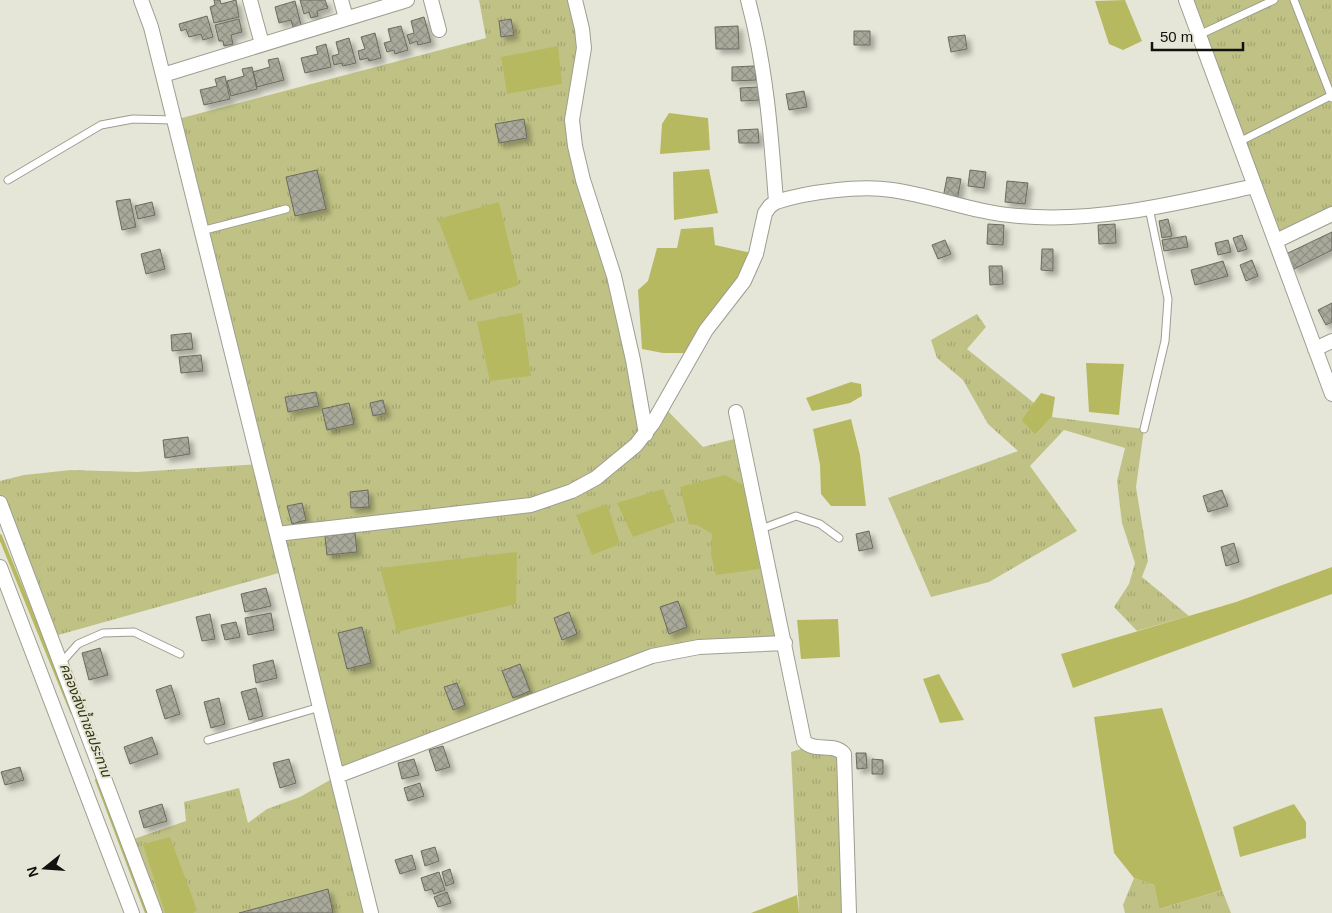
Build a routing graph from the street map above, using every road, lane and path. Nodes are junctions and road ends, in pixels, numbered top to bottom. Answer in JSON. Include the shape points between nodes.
{"nodes":[{"id":1,"x":141,"y":0,"type":"edge"},
{"id":2,"x":250,"y":0,"type":"edge"},
{"id":3,"x":341,"y":0,"type":"edge"},
{"id":4,"x":407,"y":0,"type":"edge"},
{"id":5,"x":432,"y":0,"type":"edge"},
{"id":6,"x":575,"y":0,"type":"edge"},
{"id":7,"x":748,"y":0,"type":"edge"},
{"id":8,"x":1186,"y":0,"type":"edge"},
{"id":9,"x":1274,"y":0,"type":"edge"},
{"id":10,"x":1294,"y":0,"type":"edge"},
{"id":11,"x":346,"y":18,"type":"junction"},
{"id":12,"x":439,"y":30,"type":"dead end"},
{"id":13,"x":1199,"y":35,"type":"junction"},
{"id":14,"x":262,"y":44,"type":"junction"},
{"id":15,"x":163,"y":74,"type":"junction"},
{"id":16,"x":1332,"y":96,"type":"edge"},
{"id":17,"x":174,"y":120,"type":"junction"},
{"id":18,"x":1239,"y":142,"type":"junction"},
{"id":19,"x":8,"y":180,"type":"dead end"},
{"id":20,"x":1255,"y":186,"type":"junction"},
{"id":21,"x":776,"y":202,"type":"junction"},
{"id":22,"x":1149,"y":208,"type":"junction"},
{"id":23,"x":286,"y":209,"type":"dead end"},
{"id":24,"x":1332,"y":214,"type":"edge"},
{"id":25,"x":201,"y":231,"type":"junction"},
{"id":26,"x":1276,"y":241,"type":"junction"},
{"id":27,"x":1332,"y":341,"type":"edge"},
{"id":28,"x":1315,"y":349,"type":"junction"},
{"id":29,"x":1332,"y":394,"type":"edge"},
{"id":30,"x":736,"y":412,"type":"dead end"},
{"id":31,"x":1144,"y":429,"type":"dead end"},
{"id":32,"x":646,"y":434,"type":"junction"},
{"id":33,"x":0,"y":503,"type":"edge"},
{"id":34,"x":761,"y":529,"type":"junction"},
{"id":35,"x":277,"y":534,"type":"junction"},
{"id":36,"x":839,"y":538,"type":"dead end"},
{"id":37,"x":0,"y":567,"type":"edge"},
{"id":38,"x":785,"y":643,"type":"junction"},
{"id":39,"x":180,"y":654,"type":"dead end"},
{"id":40,"x":61,"y":663,"type":"junction"},
{"id":41,"x":320,"y":707,"type":"junction"},
{"id":42,"x":208,"y":740,"type":"dead end"},
{"id":43,"x":337,"y":776,"type":"junction"},
{"id":44,"x":132,"y":913,"type":"edge"},
{"id":45,"x":155,"y":913,"type":"edge"},
{"id":46,"x":371,"y":913,"type":"edge"},
{"id":47,"x":849,"y":913,"type":"edge"}],
"edges":[{"from":1,"to":15,"type":"street"},
{"from":2,"to":14,"type":"street"},
{"from":3,"to":11,"type":"street"},
{"from":4,"to":11,"type":"street"},
{"from":5,"to":12,"type":"street"},
{"from":6,"to":32,"type":"street","via":[[584,48],[572,120],[575,146],[614,276]]},
{"from":7,"to":21,"type":"street","via":[[756,26],[767,93]]},
{"from":8,"to":13,"type":"street"},
{"from":9,"to":13,"type":"lane"},
{"from":10,"to":16,"type":"lane"},
{"from":11,"to":14,"type":"street"},
{"from":13,"to":18,"type":"street"},
{"from":14,"to":15,"type":"street"},
{"from":15,"to":17,"type":"street"},
{"from":16,"to":18,"type":"lane"},
{"from":17,"to":19,"type":"lane","via":[[134,119],[101,125]]},
{"from":17,"to":25,"type":"street"},
{"from":18,"to":20,"type":"street"},
{"from":20,"to":22,"type":"street"},
{"from":20,"to":26,"type":"street"},
{"from":21,"to":22,"type":"street","via":[[873,188],[1019,216],[1069,217]]},
{"from":21,"to":32,"type":"street","via":[[765,213],[748,274],[696,345]]},
{"from":22,"to":31,"type":"lane","via":[[1168,299],[1165,341]]},
{"from":23,"to":25,"type":"lane"},
{"from":24,"to":26,"type":"street"},
{"from":25,"to":35,"type":"street"},
{"from":26,"to":28,"type":"street"},
{"from":27,"to":28,"type":"street"},
{"from":28,"to":29,"type":"street"},
{"from":30,"to":34,"type":"street"},
{"from":32,"to":35,"type":"street","via":[[596,478],[572,491],[531,505]]},
{"from":33,"to":40,"type":"street"},
{"from":34,"to":36,"type":"lane","via":[[796,516],[820,524]]},
{"from":34,"to":38,"type":"street"},
{"from":35,"to":41,"type":"street"},
{"from":37,"to":44,"type":"street"},
{"from":38,"to":43,"type":"street","via":[[699,647],[652,656]]},
{"from":38,"to":47,"type":"street","via":[[804,741],[811,746],[838,749],[844,754]]},
{"from":39,"to":40,"type":"lane","via":[[134,632],[103,633],[78,644]]},
{"from":40,"to":45,"type":"street"},
{"from":41,"to":42,"type":"lane"},
{"from":41,"to":43,"type":"street"},
{"from":43,"to":46,"type":"street"}]}
